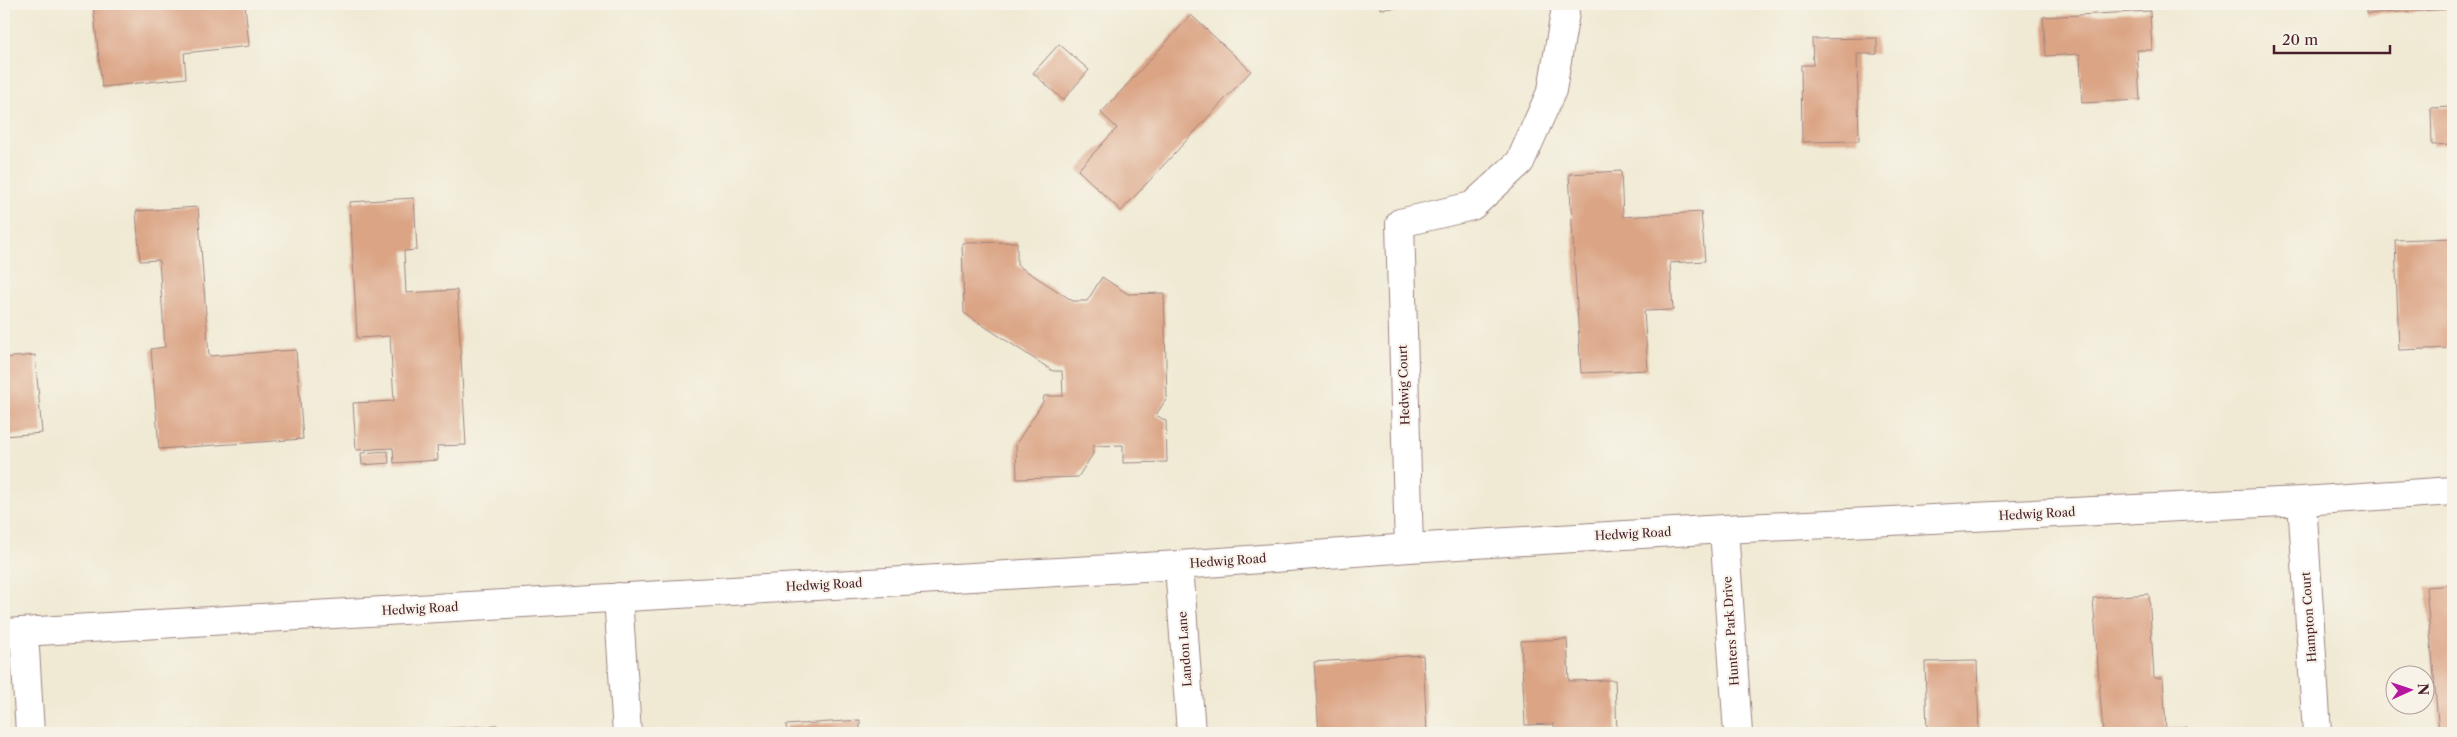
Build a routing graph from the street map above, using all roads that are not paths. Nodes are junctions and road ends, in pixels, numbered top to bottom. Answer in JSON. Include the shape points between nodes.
{"nodes":[{"id":1,"x":1565,"y":13,"type":"dead end"},
{"id":2,"x":2453,"y":491,"type":"edge"},
{"id":3,"x":2302,"y":501,"type":"junction"},
{"id":4,"x":1724,"y":529,"type":"junction"},
{"id":5,"x":1408,"y":548,"type":"junction"},
{"id":6,"x":1179,"y":565,"type":"junction"},
{"id":7,"x":618,"y":597,"type":"junction"},
{"id":8,"x":14,"y":632,"type":"edge"},
{"id":9,"x":30,"y":733,"type":"edge"},
{"id":10,"x":627,"y":733,"type":"edge"},
{"id":11,"x":1191,"y":733,"type":"edge"},
{"id":12,"x":1738,"y":733,"type":"edge"},
{"id":13,"x":2317,"y":733,"type":"edge"}],
"edges":[{"from":1,"to":5,"type":"street","name":"Hedwig Court","via":[[1552,90],[1520,162],[1472,206],[1400,223]]},
{"from":2,"to":3,"type":"street","name":"Hedwig Road"},
{"from":3,"to":4,"type":"street","name":"Hedwig Road"},
{"from":3,"to":13,"type":"street","name":"Hampton Court"},
{"from":4,"to":5,"type":"street","name":"Hedwig Road"},
{"from":4,"to":12,"type":"street","name":"Hunters Park Drive"},
{"from":5,"to":6,"type":"street","name":"Hedwig Road"},
{"from":6,"to":7,"type":"street","name":"Hedwig Road"},
{"from":6,"to":11,"type":"street","name":"Landon Lane"},
{"from":7,"to":8,"type":"street","name":"Hedwig Road"},
{"from":7,"to":10,"type":"street"},
{"from":8,"to":9,"type":"street"}]}
